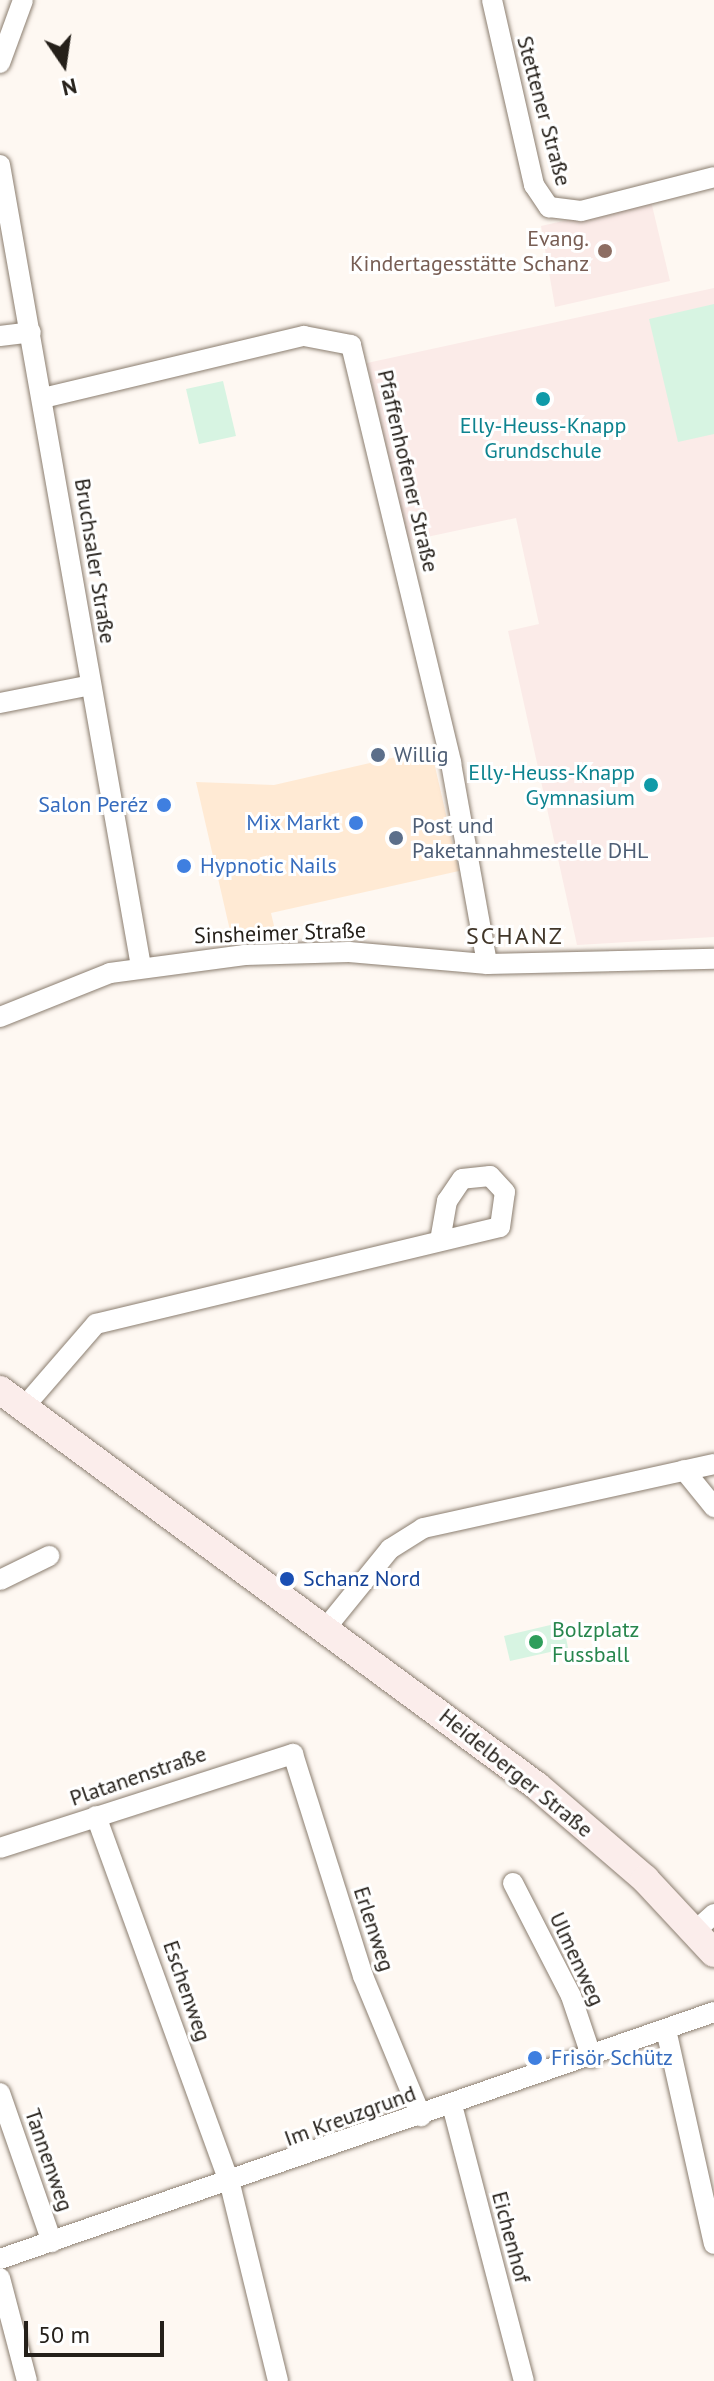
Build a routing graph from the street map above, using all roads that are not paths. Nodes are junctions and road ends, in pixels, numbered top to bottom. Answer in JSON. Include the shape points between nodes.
{"nodes":[{"id":1,"x":23,"y":0,"type":"edge"},
{"id":2,"x":492,"y":0,"type":"edge"},
{"id":3,"x":0,"y":63,"type":"edge"},
{"id":4,"x":0,"y":165,"type":"edge"},
{"id":5,"x":714,"y":177,"type":"edge"},
{"id":6,"x":31,"y":332,"type":"junction"},
{"id":7,"x":0,"y":336,"type":"edge"},
{"id":8,"x":43,"y":398,"type":"junction"},
{"id":9,"x":91,"y":685,"type":"junction"},
{"id":10,"x":0,"y":703,"type":"edge"},
{"id":11,"x":714,"y":959,"type":"edge"},
{"id":12,"x":487,"y":964,"type":"junction"},
{"id":13,"x":141,"y":966,"type":"junction"},
{"id":14,"x":0,"y":1017,"type":"edge"},
{"id":15,"x":440,"y":1240,"type":"dead end"},
{"id":16,"x":0,"y":1390,"type":"edge"},
{"id":17,"x":24,"y":1407,"type":"junction"},
{"id":18,"x":714,"y":1464,"type":"edge"},
{"id":19,"x":684,"y":1470,"type":"junction"},
{"id":20,"x":714,"y":1507,"type":"edge"},
{"id":21,"x":49,"y":1556,"type":"dead end"},
{"id":22,"x":0,"y":1580,"type":"edge"},
{"id":23,"x":325,"y":1629,"type":"junction"},
{"id":24,"x":293,"y":1754,"type":"joint"},
{"id":25,"x":96,"y":1816,"type":"junction"},
{"id":26,"x":0,"y":1848,"type":"edge"},
{"id":27,"x":513,"y":1883,"type":"dead end"},
{"id":28,"x":704,"y":1923,"type":"edge"},
{"id":29,"x":714,"y":1953,"type":"edge"},
{"id":30,"x":714,"y":2012,"type":"edge"},
{"id":31,"x":667,"y":2034,"type":"junction"},
{"id":32,"x":592,"y":2058,"type":"junction"},
{"id":33,"x":0,"y":2093,"type":"edge"},
{"id":34,"x":452,"y":2105,"type":"junction"},
{"id":35,"x":421,"y":2116,"type":"junction"},
{"id":36,"x":230,"y":2184,"type":"junction"},
{"id":37,"x":52,"y":2242,"type":"junction"},
{"id":38,"x":714,"y":2244,"type":"edge"},
{"id":39,"x":0,"y":2259,"type":"edge"},
{"id":40,"x":0,"y":2278,"type":"edge"},
{"id":41,"x":27,"y":2381,"type":"edge"},
{"id":42,"x":278,"y":2381,"type":"edge"},
{"id":43,"x":524,"y":2381,"type":"edge"}],
"edges":[{"from":1,"to":3,"type":"street"},
{"from":2,"to":5,"type":"street","name":"Stettener Straße","via":[[539,199],[581,211]]},
{"from":4,"to":6,"type":"street","name":"Bruchsaler Straße"},
{"from":6,"to":7,"type":"street"},
{"from":6,"to":8,"type":"street","name":"Bruchsaler Straße"},
{"from":8,"to":9,"type":"street","name":"Bruchsaler Straße"},
{"from":8,"to":12,"type":"street","name":"Pfaffenhofener Straße","via":[[304,336],[351,345],[432,684]]},
{"from":9,"to":10,"type":"street"},
{"from":9,"to":13,"type":"street","name":"Bruchsaler Straße"},
{"from":11,"to":12,"type":"street","name":"Sinsheimer Straße"},
{"from":12,"to":13,"type":"street","name":"Sinsheimer Straße","via":[[349,952]]},
{"from":13,"to":14,"type":"street","name":"Sinsheimer Straße"},
{"from":15,"to":17,"type":"street","via":[[96,1324]]},
{"from":16,"to":17,"type":"main road","name":"Heidelberger Straße"},
{"from":17,"to":23,"type":"main road","name":"Heidelberger Straße"},
{"from":18,"to":19,"type":"street"},
{"from":19,"to":20,"type":"street"},
{"from":19,"to":23,"type":"street","via":[[423,1528],[390,1549]]},
{"from":21,"to":22,"type":"street"},
{"from":23,"to":28,"type":"main road","name":"Heidelberger Straße","via":[[537,1786]]},
{"from":24,"to":25,"type":"street","name":"Platanenstraße"},
{"from":24,"to":35,"type":"street","name":"Erlenweg","via":[[363,1976]]},
{"from":25,"to":26,"type":"street","name":"Platanenstraße"},
{"from":25,"to":36,"type":"street","name":"Eschenweg"},
{"from":27,"to":32,"type":"street","name":"Ulmenweg","via":[[571,1996]]},
{"from":28,"to":29,"type":"main road","name":"Heidelberger Straße"},
{"from":30,"to":31,"type":"street","name":"Im Kreuzgrund"},
{"from":31,"to":32,"type":"street","name":"Im Kreuzgrund"},
{"from":31,"to":38,"type":"street"},
{"from":32,"to":34,"type":"street","name":"Im Kreuzgrund"},
{"from":33,"to":37,"type":"street","name":"Tannenweg"},
{"from":34,"to":35,"type":"street","name":"Im Kreuzgrund"},
{"from":34,"to":43,"type":"street","name":"Eichenhof"},
{"from":35,"to":36,"type":"street","name":"Im Kreuzgrund"},
{"from":36,"to":37,"type":"street","name":"Im Kreuzgrund"},
{"from":36,"to":42,"type":"street","name":"Eschenweg"},
{"from":37,"to":39,"type":"street","name":"Im Kreuzgrund"},
{"from":40,"to":41,"type":"street"}]}
